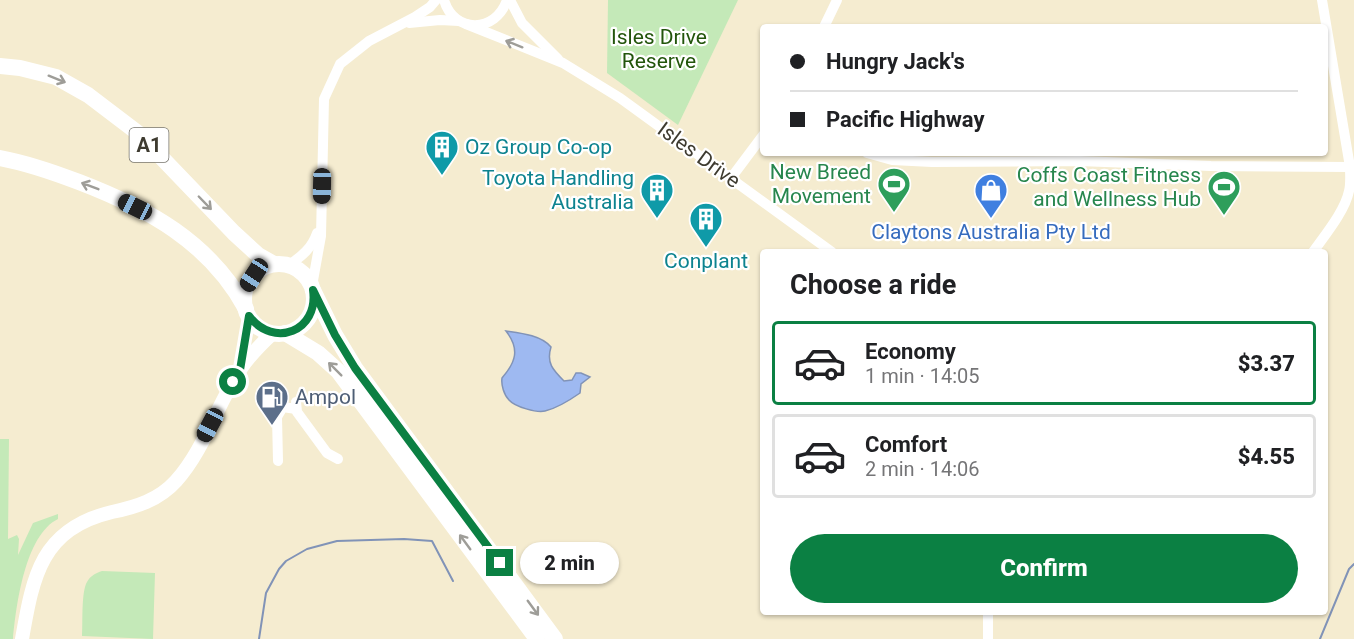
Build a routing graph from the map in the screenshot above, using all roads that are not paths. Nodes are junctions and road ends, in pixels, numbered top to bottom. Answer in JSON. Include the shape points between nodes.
{"nodes":[{"id":1,"x":436,"y":0,"type":"edge"},
{"id":2,"x":444,"y":0,"type":"edge"},
{"id":3,"x":509,"y":0,"type":"edge"},
{"id":4,"x":837,"y":0,"type":"edge"},
{"id":5,"x":1322,"y":0,"type":"edge"},
{"id":6,"x":463,"y":23,"type":"junction"},
{"id":7,"x":825,"y":24,"type":"edge"},
{"id":8,"x":1326,"y":24,"type":"edge"},
{"id":9,"x":399,"y":25,"type":"junction"},
{"id":10,"x":1328,"y":36,"type":"edge"},
{"id":11,"x":563,"y":63,"type":"junction"},
{"id":12,"x":0,"y":66,"type":"edge"},
{"id":13,"x":760,"y":139,"type":"edge"},
{"id":14,"x":878,"y":156,"type":"edge"},
{"id":15,"x":0,"y":158,"type":"edge"},
{"id":16,"x":1350,"y":167,"type":"junction"},
{"id":17,"x":731,"y":178,"type":"junction"},
{"id":18,"x":321,"y":221,"type":"junction"},
{"id":19,"x":828,"y":249,"type":"edge"},
{"id":20,"x":1315,"y":249,"type":"edge"},
{"id":21,"x":282,"y":264,"type":"junction"},
{"id":22,"x":312,"y":288,"type":"junction"},
{"id":23,"x":248,"y":312,"type":"junction"},
{"id":24,"x":279,"y":333,"type":"junction"},
{"id":25,"x":240,"y":370,"type":"junction"},
{"id":26,"x":338,"y":459,"type":"dead end"},
{"id":27,"x":278,"y":461,"type":"dead end"},
{"id":28,"x":988,"y":615,"type":"edge"},
{"id":29,"x":22,"y":639,"type":"edge"},
{"id":30,"x":537,"y":639,"type":"edge"},
{"id":31,"x":555,"y":639,"type":"edge"},
{"id":32,"x":988,"y":639,"type":"edge"}],
"edges":[{"from":1,"to":9,"type":"street","via":[[415,18]]},
{"from":2,"to":6,"type":"street","via":[[451,14]]},
{"from":3,"to":6,"type":"street","via":[[491,21],[479,25]]},
{"from":3,"to":11,"type":"street","via":[[522,23]]},
{"from":4,"to":7,"type":"street"},
{"from":5,"to":8,"type":"street"},
{"from":6,"to":9,"type":"street","via":[[430,20]]},
{"from":11,"to":6,"type":"street","one_way":true},
{"from":9,"to":18,"type":"street","via":[[369,41],[340,64],[324,99]]},
{"from":10,"to":16,"type":"street"},
{"from":11,"to":17,"type":"street","name":"Isles Drive","via":[[620,98]]},
{"from":12,"to":21,"type":"highway","number":"A1","one_way":true,"via":[[56,77],[88,95],[138,133],[258,255]]},
{"from":13,"to":17,"type":"street"},
{"from":14,"to":16,"type":"street","via":[[932,162]]},
{"from":23,"to":15,"type":"highway","one_way":true,"via":[[224,274],[166,224],[101,191],[50,171]]},
{"from":16,"to":20,"type":"street","via":[[1346,202]]},
{"from":17,"to":19,"type":"street","name":"Isles Drive"},
{"from":18,"to":21,"type":"street","via":[[306,253]]},
{"from":18,"to":22,"type":"street"},
{"from":21,"to":22,"type":"highway","number":"A1","via":[[299,270]]},
{"from":21,"to":23,"type":"highway","via":[[263,268],[254,275],[245,297]]},
{"from":22,"to":24,"type":"highway","via":[[314,300],[306,322],[297,329]]},
{"from":22,"to":31,"type":"highway","number":"A1","one_way":true,"via":[[355,368]]},
{"from":23,"to":24,"type":"highway","via":[[262,329]]},
{"from":23,"to":25,"type":"main road"},
{"from":24,"to":25,"type":"main road","via":[[260,346]]},
{"from":30,"to":24,"type":"highway","one_way":true,"via":[[338,371],[318,354]]},
{"from":25,"to":29,"type":"main road","via":[[192,460],[175,483],[149,501],[81,523],[57,540],[34,580]]},
{"from":26,"to":27,"type":"street","via":[[327,453],[296,405],[283,407],[277,417]]},
{"from":28,"to":32,"type":"street"}]}
